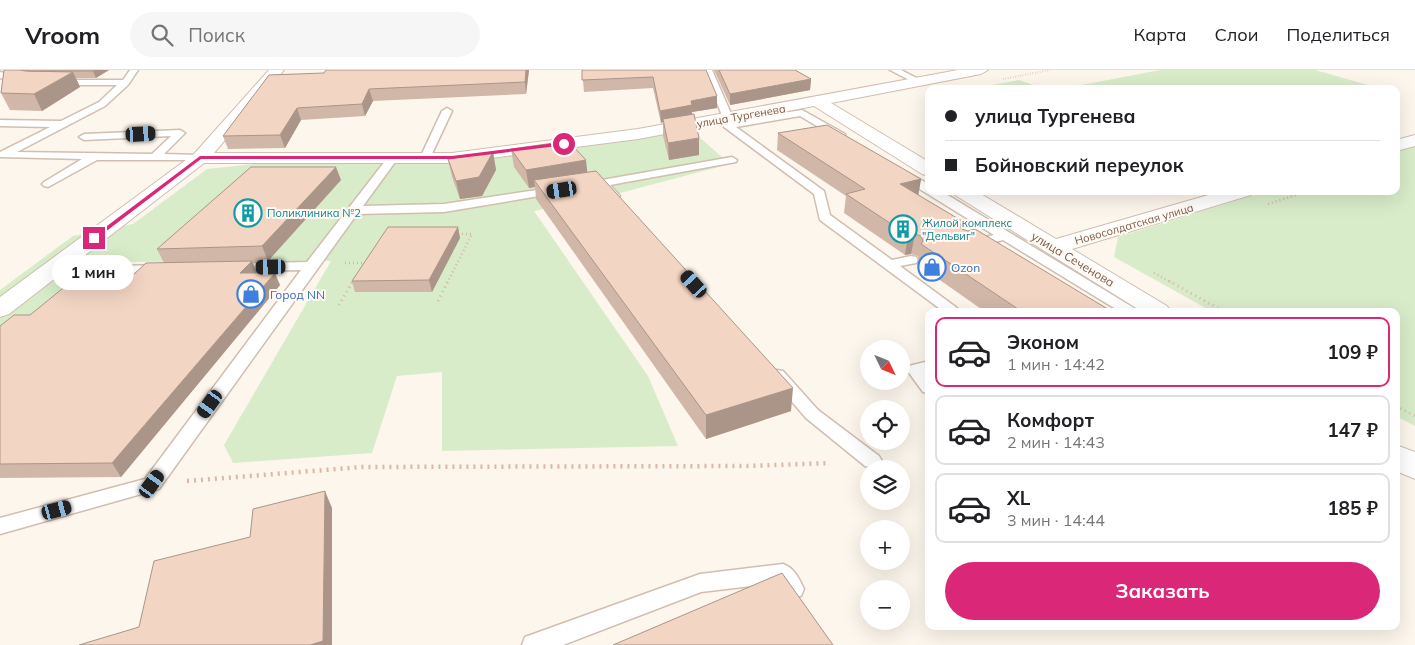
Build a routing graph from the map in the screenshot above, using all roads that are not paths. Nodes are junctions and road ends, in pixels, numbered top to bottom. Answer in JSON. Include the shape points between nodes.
{"nodes":[{"id":1,"x":134,"y":70,"type":"edge"},
{"id":2,"x":708,"y":70,"type":"edge"},
{"id":3,"x":894,"y":70,"type":"edge"},
{"id":4,"x":981,"y":70,"type":"edge"},
{"id":5,"x":0,"y":75,"type":"edge"},
{"id":6,"x":277,"y":75,"type":"edge"},
{"id":7,"x":33,"y":82,"type":"edge"},
{"id":8,"x":51,"y":82,"type":"edge"},
{"id":9,"x":125,"y":82,"type":"junction"},
{"id":10,"x":920,"y":82,"type":"junction"},
{"id":11,"x":819,"y":102,"type":"junction"},
{"id":12,"x":447,"y":111,"type":"dead end"},
{"id":13,"x":728,"y":122,"type":"junction"},
{"id":14,"x":0,"y":123,"type":"edge"},
{"id":15,"x":62,"y":124,"type":"junction"},
{"id":16,"x":84,"y":137,"type":"dead end"},
{"id":17,"x":1415,"y":140,"type":"edge"},
{"id":18,"x":853,"y":144,"type":"edge"},
{"id":19,"x":1400,"y":145,"type":"edge"},
{"id":20,"x":2,"y":155,"type":"edge"},
{"id":21,"x":95,"y":156,"type":"junction"},
{"id":22,"x":155,"y":157,"type":"junction"},
{"id":23,"x":200,"y":158,"type":"junction"},
{"id":24,"x":393,"y":158,"type":"junction"},
{"id":25,"x":425,"y":158,"type":"junction"},
{"id":26,"x":732,"y":160,"type":"dead end"},
{"id":27,"x":925,"y":168,"type":"edge"},
{"id":28,"x":895,"y":169,"type":"edge"},
{"id":29,"x":48,"y":184,"type":"dead end"},
{"id":30,"x":925,"y":187,"type":"edge"},
{"id":31,"x":572,"y":188,"type":"edge"},
{"id":32,"x":938,"y":195,"type":"edge"},
{"id":33,"x":968,"y":195,"type":"edge"},
{"id":34,"x":1231,"y":195,"type":"edge"},
{"id":35,"x":621,"y":205,"type":"edge"},
{"id":36,"x":353,"y":210,"type":"junction"},
{"id":37,"x":1005,"y":236,"type":"junction"},
{"id":38,"x":964,"y":245,"type":"edge"},
{"id":39,"x":1052,"y":247,"type":"junction"},
{"id":40,"x":911,"y":260,"type":"edge"},
{"id":41,"x":311,"y":266,"type":"junction"},
{"id":42,"x":888,"y":266,"type":"junction"},
{"id":43,"x":221,"y":268,"type":"edge"},
{"id":44,"x":173,"y":269,"type":"edge"},
{"id":45,"x":49,"y":272,"type":"junction"},
{"id":46,"x":948,"y":308,"type":"edge"},
{"id":47,"x":1124,"y":308,"type":"edge"},
{"id":48,"x":1153,"y":308,"type":"edge"},
{"id":49,"x":0,"y":309,"type":"edge"},
{"id":50,"x":766,"y":363,"type":"edge"},
{"id":51,"x":925,"y":367,"type":"edge"},
{"id":52,"x":925,"y":383,"type":"edge"},
{"id":53,"x":1400,"y":458,"type":"edge"},
{"id":54,"x":871,"y":460,"type":"edge"},
{"id":55,"x":1415,"y":467,"type":"edge"},
{"id":56,"x":152,"y":484,"type":"joint"},
{"id":57,"x":0,"y":526,"type":"edge"},
{"id":58,"x":804,"y":605,"type":"edge"},
{"id":59,"x":534,"y":645,"type":"edge"}],
"edges":[{"from":1,"to":9,"type":"lane"},
{"from":2,"to":13,"type":"lane"},
{"from":3,"to":10,"type":"lane"},
{"from":4,"to":10,"type":"street","name":"улица Тургенева"},
{"from":5,"to":7,"type":"lane"},
{"from":6,"to":23,"type":"street"},
{"from":8,"to":9,"type":"lane"},
{"from":9,"to":15,"type":"lane","via":[[102,104]]},
{"from":10,"to":11,"type":"street","name":"улица Тургенева"},
{"from":11,"to":13,"type":"street","name":"улица Тургенева"},
{"from":11,"to":27,"type":"street"},
{"from":12,"to":25,"type":"lane"},
{"from":13,"to":18,"type":"lane","via":[[802,113]]},
{"from":13,"to":25,"type":"street","name":"улица Тургенева","via":[[452,158]]},
{"from":13,"to":42,"type":"lane","via":[[820,193],[824,217]]},
{"from":14,"to":15,"type":"lane"},
{"from":15,"to":20,"type":"lane"},
{"from":16,"to":22,"type":"lane","via":[[180,133]]},
{"from":17,"to":19,"type":"street"},
{"from":20,"to":21,"type":"lane"},
{"from":21,"to":22,"type":"lane"},
{"from":21,"to":29,"type":"lane"},
{"from":22,"to":23,"type":"lane"},
{"from":23,"to":24,"type":"street","name":"улица Тургенева"},
{"from":23,"to":45,"type":"street"},
{"from":24,"to":25,"type":"street","name":"улица Тургенева"},
{"from":24,"to":36,"type":"lane"},
{"from":26,"to":35,"type":"lane","via":[[597,184]]},
{"from":28,"to":30,"type":"lane"},
{"from":31,"to":36,"type":"lane","via":[[444,208]]},
{"from":32,"to":37,"type":"lane"},
{"from":33,"to":39,"type":"street","name":"улица Сеченова"},
{"from":34,"to":39,"type":"street","name":"Новосолдатская улица"},
{"from":36,"to":41,"type":"lane"},
{"from":37,"to":38,"type":"lane"},
{"from":37,"to":47,"type":"lane"},
{"from":39,"to":48,"type":"street","name":"улица Сеченова"},
{"from":40,"to":42,"type":"lane"},
{"from":41,"to":43,"type":"lane"},
{"from":41,"to":56,"type":"lane"},
{"from":42,"to":46,"type":"lane"},
{"from":44,"to":45,"type":"lane"},
{"from":45,"to":49,"type":"street"},
{"from":50,"to":54,"type":"lane","via":[[812,414]]},
{"from":51,"to":52,"type":"lane","via":[[915,370]]},
{"from":53,"to":55,"type":"street"},
{"from":56,"to":57,"type":"lane"},
{"from":58,"to":59,"type":"lane","via":[[782,573],[700,583]]}]}
